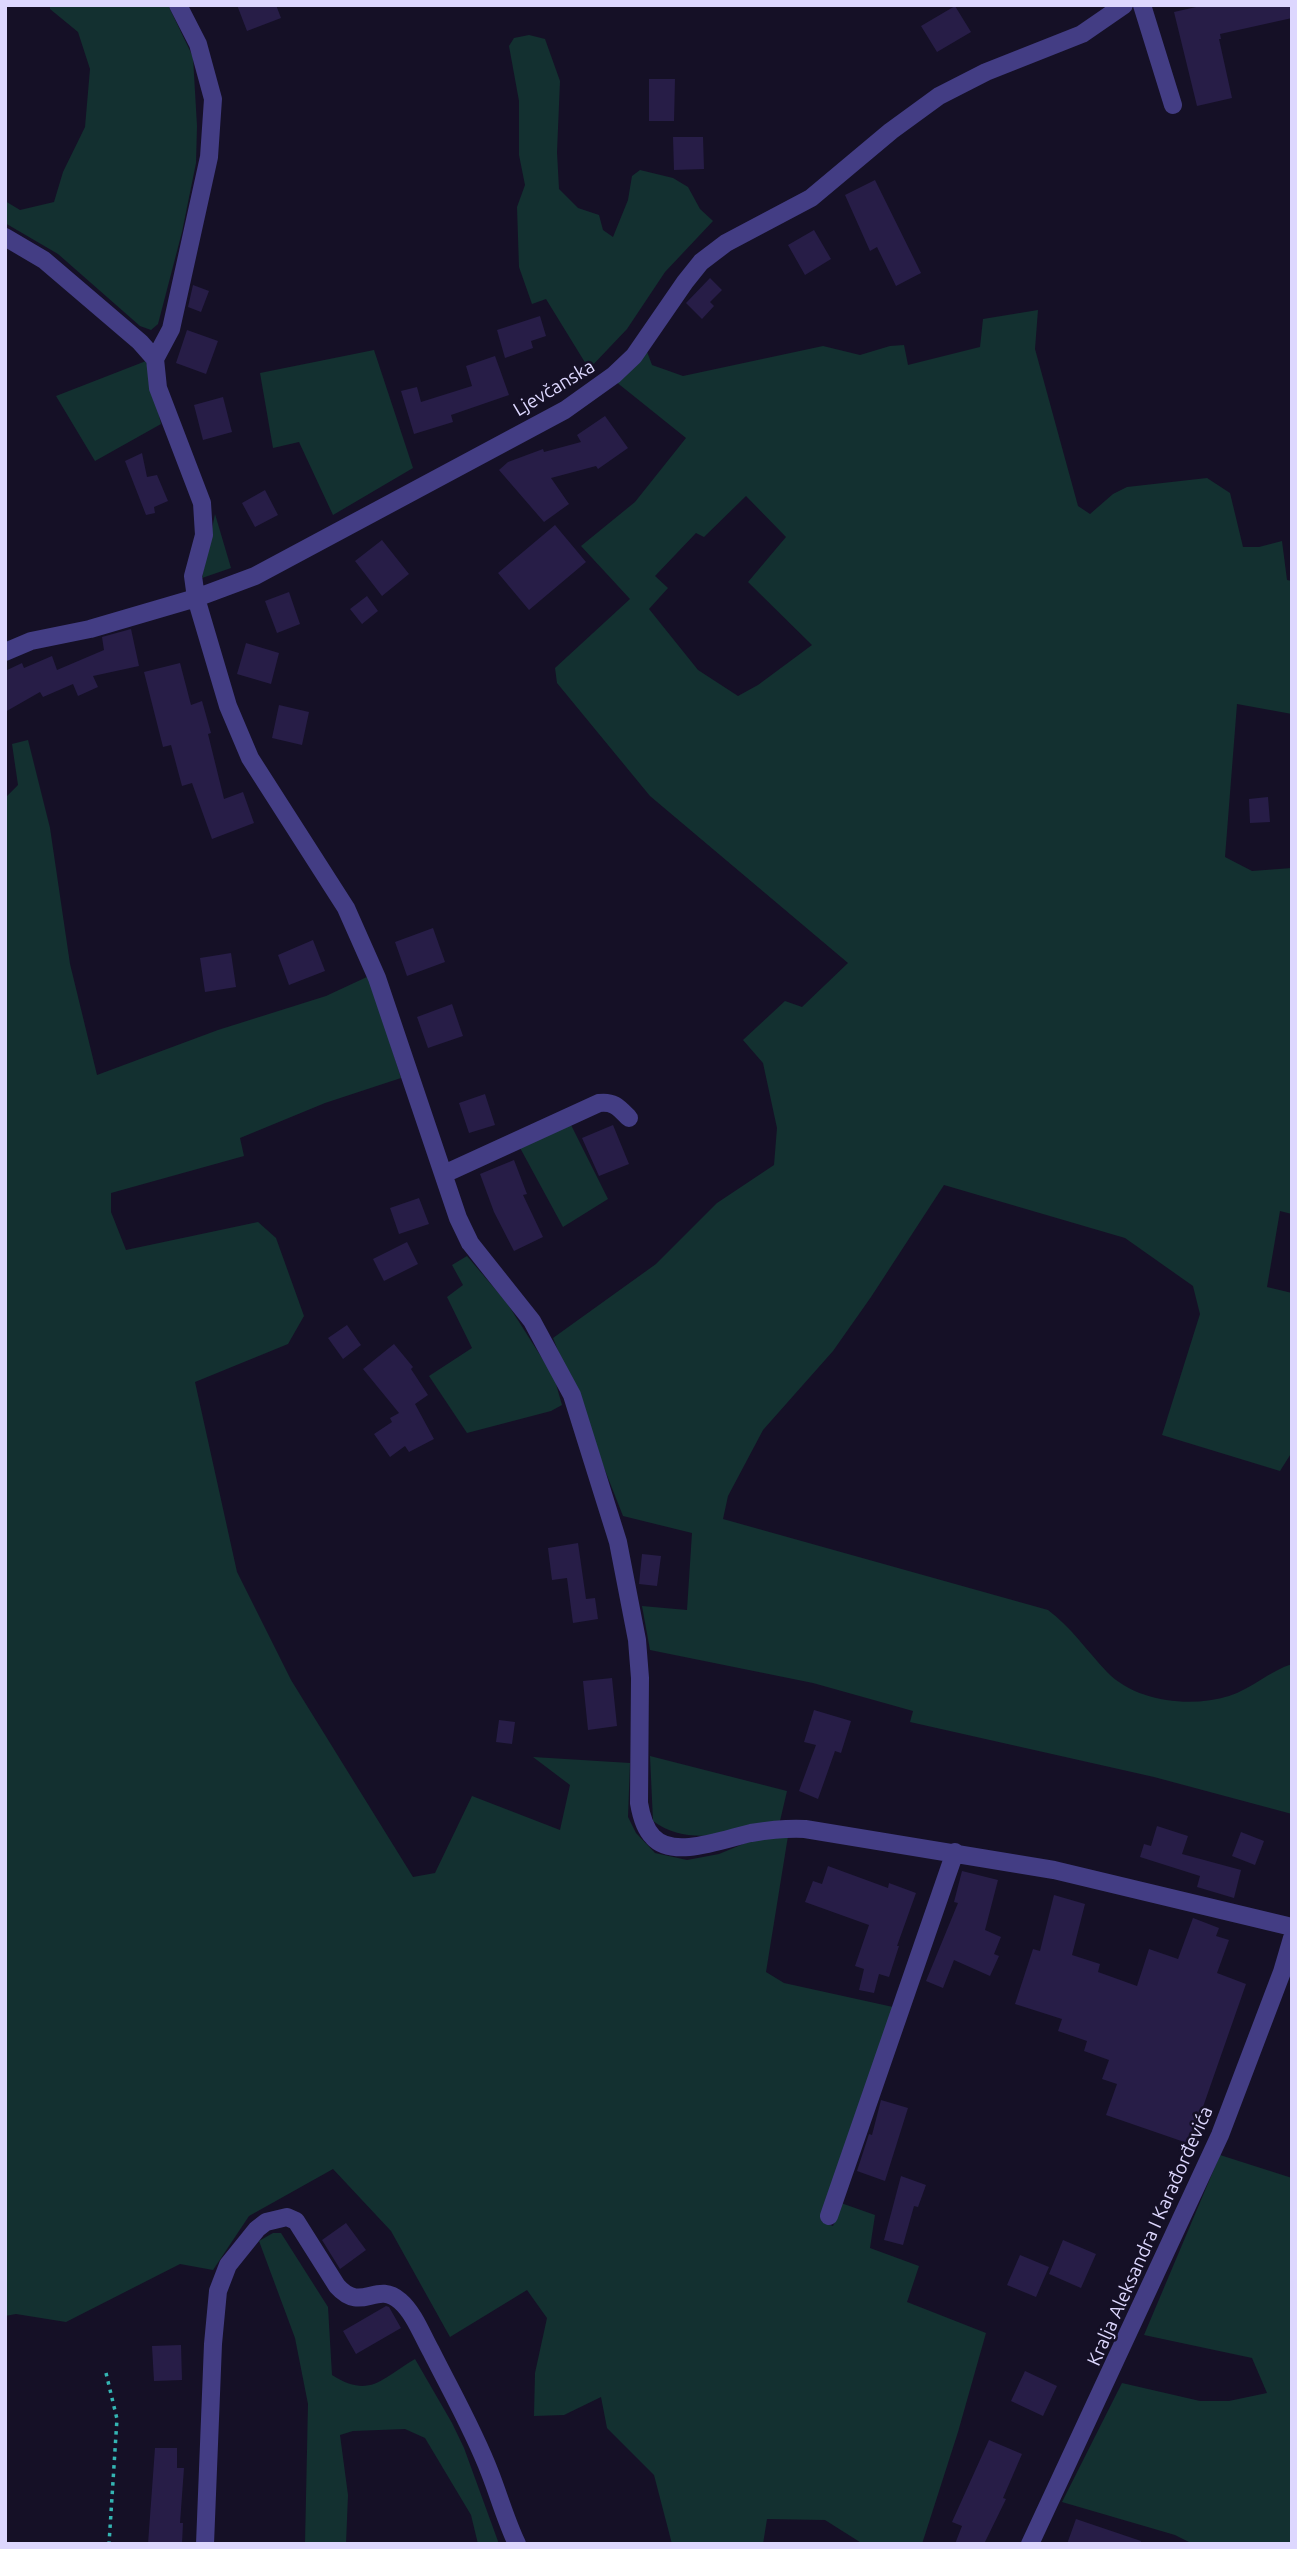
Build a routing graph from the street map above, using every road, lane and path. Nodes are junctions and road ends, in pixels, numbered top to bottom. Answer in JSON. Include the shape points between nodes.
{"nodes":[{"id":1,"x":178,"y":5,"type":"edge"},
{"id":2,"x":1124,"y":5,"type":"edge"},
{"id":3,"x":1142,"y":5,"type":"edge"},
{"id":4,"x":1173,"y":105,"type":"dead end"},
{"id":5,"x":5,"y":237,"type":"edge"},
{"id":6,"x":155,"y":359,"type":"junction"},
{"id":7,"x":195,"y":598,"type":"junction"},
{"id":8,"x":5,"y":652,"type":"edge"},
{"id":9,"x":629,"y":1118,"type":"dead end"},
{"id":10,"x":444,"y":1174,"type":"junction"},
{"id":11,"x":955,"y":1852,"type":"junction"},
{"id":12,"x":1292,"y":1927,"type":"edge"},
{"id":13,"x":1292,"y":1938,"type":"edge"},
{"id":14,"x":829,"y":2216,"type":"dead end"},
{"id":15,"x":106,"y":2373,"type":"dead end"},
{"id":16,"x":109,"y":2544,"type":"edge"},
{"id":17,"x":205,"y":2544,"type":"edge"},
{"id":18,"x":517,"y":2544,"type":"edge"},
{"id":19,"x":1030,"y":2544,"type":"edge"}],
"edges":[{"from":1,"to":6,"type":"street","via":[[198,44],[213,99],[209,158],[171,328]]},
{"from":2,"to":7,"type":"street","name":"Ljevčanska","via":[[1082,34],[939,96],[811,198],[726,243],[701,262],[634,355],[565,410],[256,576]]},
{"from":3,"to":4,"type":"street"},
{"from":5,"to":6,"type":"street","via":[[44,260]]},
{"from":6,"to":7,"type":"street","via":[[158,388],[202,503],[204,535],[194,576]]},
{"from":7,"to":8,"type":"street","name":"Ljevčanska","via":[[90,629],[41,638]]},
{"from":7,"to":10,"type":"street","via":[[228,706],[250,758],[346,908],[377,978]]},
{"from":9,"to":10,"type":"street","via":[[617,1105],[599,1104]]},
{"from":10,"to":11,"type":"street","via":[[470,1243],[532,1321],[574,1402],[618,1542],[637,1640],[639,1803],[652,1837],[659,1843],[687,1848],[781,1828],[805,1829]]},
{"from":11,"to":12,"type":"street","via":[[1054,1870]]},
{"from":11,"to":14,"type":"street"},
{"from":13,"to":19,"type":"street","name":"Kralja Aleksandra I Karađorđevića","via":[[1220,2135]]},
{"from":15,"to":16,"type":"path","via":[[117,2419]]},
{"from":17,"to":18,"type":"street","via":[[218,2291],[228,2265],[252,2234],[266,2222],[288,2217],[296,2221],[345,2295],[361,2298],[381,2293],[402,2302],[466,2420]]}]}
